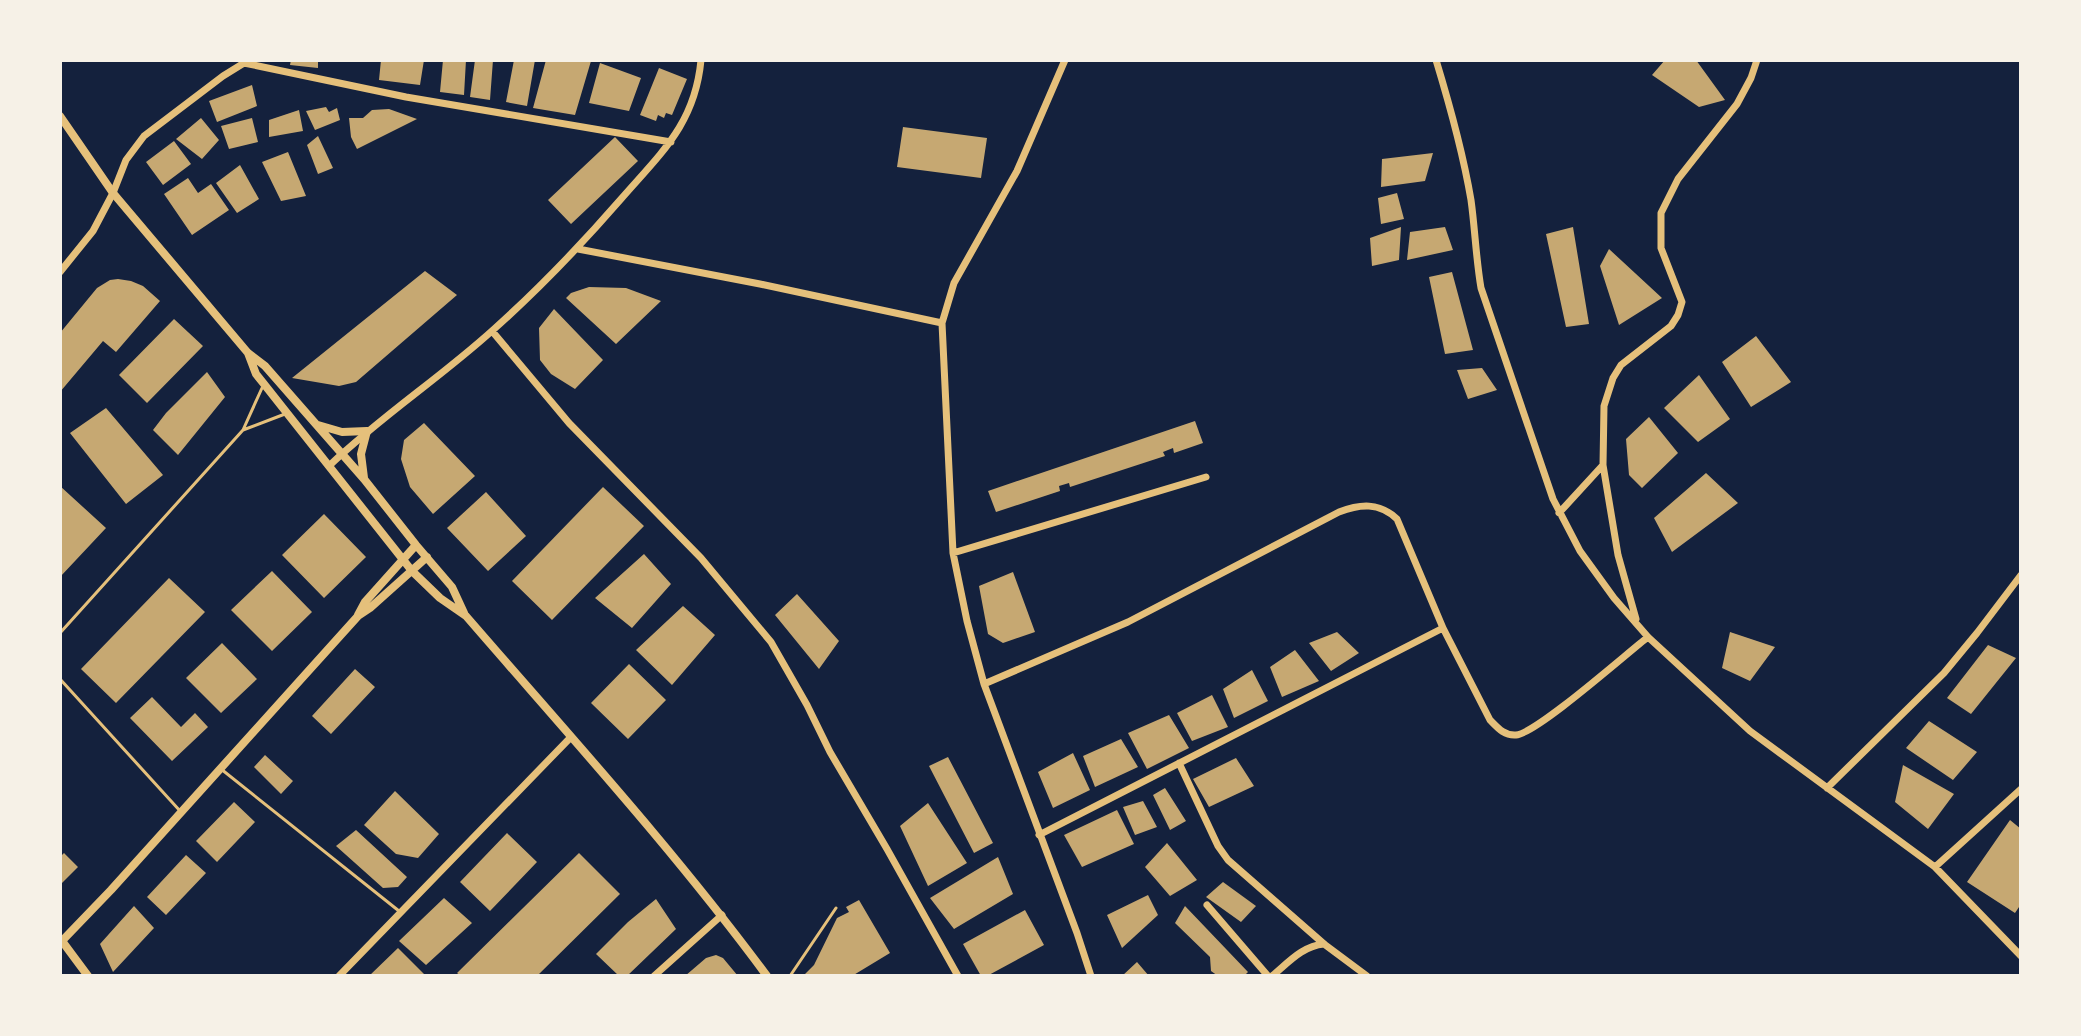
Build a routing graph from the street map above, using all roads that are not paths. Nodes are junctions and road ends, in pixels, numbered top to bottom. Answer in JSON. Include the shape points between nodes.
{"nodes":[{"id":1,"x":701,"y":60,"type":"edge"},
{"id":2,"x":1065,"y":60,"type":"edge"},
{"id":3,"x":1436,"y":60,"type":"edge"},
{"id":4,"x":1757,"y":60,"type":"edge"},
{"id":5,"x":245,"y":62,"type":"edge"},
{"id":6,"x":60,"y":116,"type":"edge"},
{"id":7,"x":671,"y":142,"type":"junction"},
{"id":8,"x":113,"y":193,"type":"junction"},
{"id":9,"x":578,"y":249,"type":"junction"},
{"id":10,"x":60,"y":272,"type":"edge"},
{"id":11,"x":942,"y":323,"type":"junction"},
{"id":12,"x":492,"y":331,"type":"junction"},
{"id":13,"x":248,"y":353,"type":"junction"},
{"id":14,"x":264,"y":384,"type":"junction"},
{"id":15,"x":287,"y":413,"type":"junction"},
{"id":16,"x":318,"y":425,"type":"junction"},
{"id":17,"x":243,"y":430,"type":"junction"},
{"id":18,"x":367,"y":431,"type":"junction"},
{"id":19,"x":342,"y":453,"type":"junction"},
{"id":20,"x":1603,"y":465,"type":"junction"},
{"id":21,"x":329,"y":466,"type":"junction"},
{"id":22,"x":1206,"y":477,"type":"dead end"},
{"id":23,"x":364,"y":479,"type":"junction"},
{"id":24,"x":1559,"y":513,"type":"junction"},
{"id":25,"x":416,"y":545,"type":"junction"},
{"id":26,"x":953,"y":553,"type":"junction"},
{"id":27,"x":427,"y":557,"type":"junction"},
{"id":28,"x":403,"y":559,"type":"junction"},
{"id":29,"x":412,"y":571,"type":"junction"},
{"id":30,"x":2021,"y":575,"type":"edge"},
{"id":31,"x":358,"y":616,"type":"junction"},
{"id":32,"x":466,"y":616,"type":"junction"},
{"id":33,"x":1637,"y":624,"type":"junction"},
{"id":34,"x":1443,"y":628,"type":"junction"},
{"id":35,"x":60,"y":633,"type":"edge"},
{"id":36,"x":1648,"y":637,"type":"junction"},
{"id":37,"x":60,"y":679,"type":"edge"},
{"id":38,"x":984,"y":684,"type":"junction"},
{"id":39,"x":571,"y":737,"type":"junction"},
{"id":40,"x":1179,"y":763,"type":"junction"},
{"id":41,"x":221,"y":769,"type":"junction"},
{"id":42,"x":1827,"y":788,"type":"junction"},
{"id":43,"x":2021,"y":789,"type":"edge"},
{"id":44,"x":181,"y":812,"type":"junction"},
{"id":45,"x":1039,"y":835,"type":"junction"},
{"id":46,"x":1935,"y":867,"type":"junction"},
{"id":47,"x":1207,"y":905,"type":"dead end"},
{"id":48,"x":836,"y":908,"type":"dead end"},
{"id":49,"x":401,"y":913,"type":"junction"},
{"id":50,"x":722,"y":915,"type":"junction"},
{"id":51,"x":61,"y":942,"type":"edge"},
{"id":52,"x":1324,"y":944,"type":"junction"},
{"id":53,"x":2021,"y":956,"type":"edge"},
{"id":54,"x":88,"y":976,"type":"edge"},
{"id":55,"x":339,"y":976,"type":"edge"},
{"id":56,"x":654,"y":976,"type":"edge"},
{"id":57,"x":767,"y":976,"type":"edge"},
{"id":58,"x":790,"y":976,"type":"edge"},
{"id":59,"x":958,"y":976,"type":"edge"},
{"id":60,"x":1091,"y":976,"type":"edge"},
{"id":61,"x":1270,"y":976,"type":"edge"},
{"id":62,"x":1367,"y":976,"type":"edge"}],
"edges":[{"from":1,"to":7,"type":"street","via":[[694,97]]},
{"from":2,"to":11,"type":"street","via":[[1017,171],[954,283]]},
{"from":3,"to":24,"type":"street","via":[[1471,202],[1481,288]]},
{"from":4,"to":20,"type":"street","via":[[1737,104],[1678,179],[1661,213],[1661,248],[1682,302],[1671,326],[1621,365],[1613,378],[1604,406]]},
{"from":5,"to":7,"type":"street","via":[[406,97]]},
{"from":5,"to":8,"type":"street","via":[[144,136],[126,160]]},
{"from":6,"to":8,"type":"street"},
{"from":7,"to":9,"type":"street"},
{"from":8,"to":10,"type":"street","via":[[93,231]]},
{"from":8,"to":13,"type":"street"},
{"from":9,"to":11,"type":"street"},
{"from":9,"to":12,"type":"street"},
{"from":11,"to":26,"type":"street"},
{"from":12,"to":18,"type":"street"},
{"from":12,"to":59,"type":"street","via":[[569,423],[730,590],[771,642]]},
{"from":13,"to":14,"type":"street"},
{"from":13,"to":16,"type":"street"},
{"from":14,"to":15,"type":"street"},
{"from":14,"to":17,"type":"lane"},
{"from":15,"to":17,"type":"lane"},
{"from":15,"to":21,"type":"street"},
{"from":16,"to":18,"type":"street","via":[[342,432]]},
{"from":16,"to":19,"type":"street"},
{"from":17,"to":35,"type":"lane"},
{"from":18,"to":19,"type":"street"},
{"from":18,"to":23,"type":"street","via":[[361,454]]},
{"from":19,"to":21,"type":"street"},
{"from":19,"to":23,"type":"street"},
{"from":20,"to":24,"type":"street"},
{"from":20,"to":33,"type":"street","via":[[1618,555]]},
{"from":21,"to":28,"type":"street"},
{"from":22,"to":26,"type":"street"},
{"from":23,"to":25,"type":"street"},
{"from":24,"to":33,"type":"street","via":[[1595,573]]},
{"from":25,"to":27,"type":"street"},
{"from":25,"to":28,"type":"street"},
{"from":26,"to":38,"type":"street"},
{"from":27,"to":29,"type":"street"},
{"from":27,"to":32,"type":"street","via":[[452,587]]},
{"from":28,"to":29,"type":"street"},
{"from":28,"to":31,"type":"street"},
{"from":29,"to":31,"type":"street"},
{"from":29,"to":32,"type":"street"},
{"from":30,"to":42,"type":"street","via":[[1944,673]]},
{"from":31,"to":41,"type":"street"},
{"from":32,"to":39,"type":"street"},
{"from":33,"to":36,"type":"street"},
{"from":34,"to":36,"type":"street","via":[[1490,720],[1511,735],[1540,724]]},
{"from":34,"to":38,"type":"street","via":[[1397,519],[1378,507],[1359,506],[1128,622]]},
{"from":34,"to":40,"type":"street"},
{"from":36,"to":42,"type":"street","via":[[1750,731]]},
{"from":37,"to":44,"type":"lane"},
{"from":38,"to":45,"type":"street"},
{"from":39,"to":49,"type":"street"},
{"from":39,"to":50,"type":"street"},
{"from":40,"to":45,"type":"street"},
{"from":40,"to":52,"type":"street","via":[[1228,860]]},
{"from":41,"to":44,"type":"street"},
{"from":41,"to":49,"type":"lane"},
{"from":42,"to":46,"type":"street"},
{"from":43,"to":46,"type":"street"},
{"from":44,"to":51,"type":"street"},
{"from":45,"to":60,"type":"street"},
{"from":46,"to":53,"type":"street"},
{"from":47,"to":61,"type":"street"},
{"from":48,"to":58,"type":"lane"},
{"from":49,"to":55,"type":"street"},
{"from":50,"to":56,"type":"street"},
{"from":50,"to":57,"type":"street"},
{"from":51,"to":54,"type":"street"},
{"from":52,"to":61,"type":"street","via":[[1298,954]]},
{"from":52,"to":62,"type":"street"}]}
